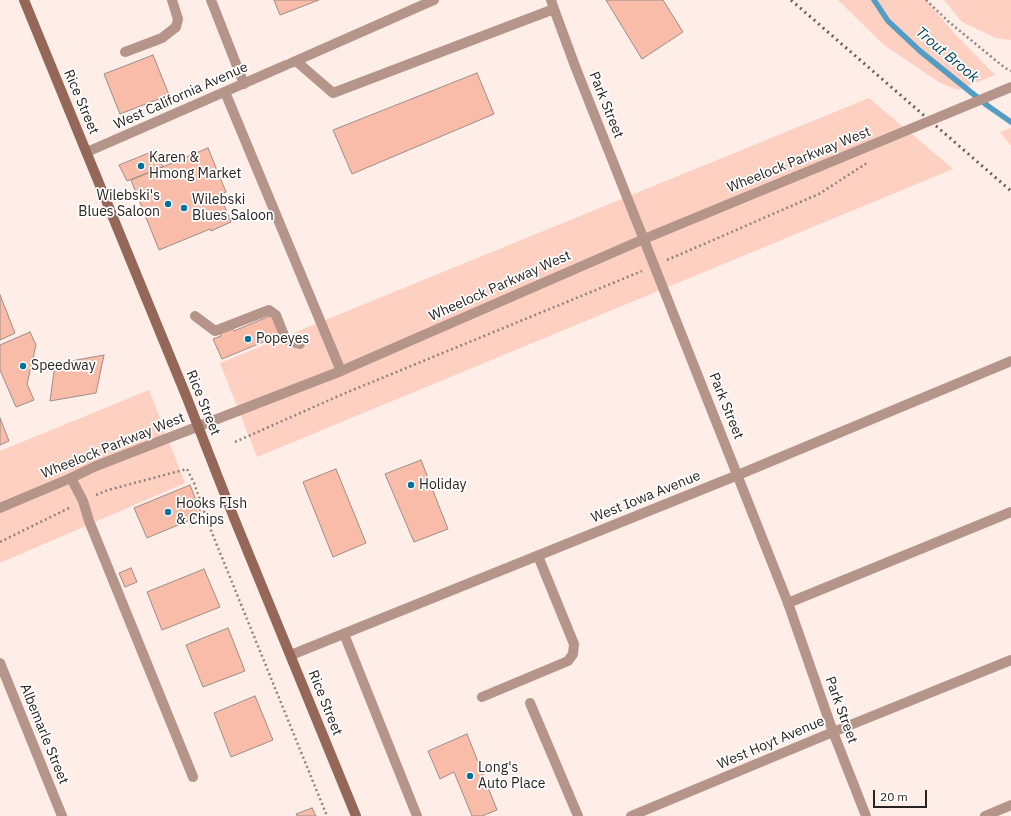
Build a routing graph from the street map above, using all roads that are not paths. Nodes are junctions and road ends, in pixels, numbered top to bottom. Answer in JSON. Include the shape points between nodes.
{"nodes":[{"id":1,"x":24,"y":0,"type":"edge"},
{"id":2,"x":172,"y":0,"type":"edge"},
{"id":3,"x":211,"y":0,"type":"edge"},
{"id":4,"x":434,"y":0,"type":"edge"},
{"id":5,"x":553,"y":4,"type":"edge"},
{"id":6,"x":125,"y":52,"type":"dead end"},
{"id":7,"x":296,"y":61,"type":"junction"},
{"id":8,"x":244,"y":84,"type":"junction"},
{"id":9,"x":1011,"y":87,"type":"edge"},
{"id":10,"x":225,"y":92,"type":"junction"},
{"id":11,"x":87,"y":152,"type":"junction"},
{"id":12,"x":644,"y":239,"type":"junction"},
{"id":13,"x":196,"y":316,"type":"dead end"},
{"id":14,"x":300,"y":344,"type":"dead end"},
{"id":15,"x":1011,"y":361,"type":"edge"},
{"id":16,"x":341,"y":371,"type":"junction"},
{"id":17,"x":198,"y":427,"type":"junction"},
{"id":18,"x":738,"y":475,"type":"junction"},
{"id":19,"x":71,"y":478,"type":"junction"},
{"id":20,"x":0,"y":508,"type":"edge"},
{"id":21,"x":1011,"y":512,"type":"edge"},
{"id":22,"x":538,"y":556,"type":"junction"},
{"id":23,"x":788,"y":603,"type":"junction"},
{"id":24,"x":344,"y":634,"type":"junction"},
{"id":25,"x":291,"y":655,"type":"junction"},
{"id":26,"x":1011,"y":660,"type":"edge"},
{"id":27,"x":0,"y":663,"type":"edge"},
{"id":28,"x":482,"y":697,"type":"dead end"},
{"id":29,"x":530,"y":703,"type":"dead end"},
{"id":30,"x":833,"y":732,"type":"junction"},
{"id":31,"x":193,"y":777,"type":"dead end"},
{"id":32,"x":1011,"y":805,"type":"edge"},
{"id":33,"x":62,"y":816,"type":"edge"},
{"id":34,"x":356,"y":816,"type":"edge"},
{"id":35,"x":417,"y":816,"type":"edge"},
{"id":36,"x":578,"y":816,"type":"edge"},
{"id":37,"x":631,"y":816,"type":"edge"},
{"id":38,"x":866,"y":816,"type":"edge"},
{"id":39,"x":986,"y":816,"type":"edge"}],
"edges":[{"from":1,"to":11,"type":"main road","name":"Rice Street"},
{"from":2,"to":6,"type":"street","via":[[178,19],[176,27],[162,38]]},
{"from":3,"to":8,"type":"street"},
{"from":4,"to":7,"type":"street","name":"West California Avenue"},
{"from":5,"to":7,"type":"street","via":[[333,93]]},
{"from":5,"to":12,"type":"street","name":"Park Street"},
{"from":7,"to":8,"type":"street","name":"West California Avenue"},
{"from":8,"to":10,"type":"street","name":"West California Avenue"},
{"from":9,"to":12,"type":"street","name":"Wheelock Parkway West","bridge":true},
{"from":10,"to":11,"type":"street","name":"West California Avenue"},
{"from":10,"to":16,"type":"street"},
{"from":11,"to":17,"type":"main road","name":"Rice Street"},
{"from":12,"to":16,"type":"street","name":"Wheelock Parkway West"},
{"from":12,"to":18,"type":"street","name":"Park Street"},
{"from":13,"to":14,"type":"street","via":[[215,331],[269,310],[276,315],[286,340]]},
{"from":15,"to":18,"type":"street","name":"West Iowa Avenue"},
{"from":16,"to":17,"type":"street","name":"Wheelock Parkway West"},
{"from":17,"to":19,"type":"street","name":"Wheelock Parkway West"},
{"from":17,"to":25,"type":"main road","name":"Rice Street"},
{"from":18,"to":22,"type":"street","name":"West Iowa Avenue"},
{"from":18,"to":23,"type":"street","name":"Park Street"},
{"from":19,"to":20,"type":"street","name":"Wheelock Parkway West"},
{"from":19,"to":31,"type":"street","via":[[83,501]]},
{"from":21,"to":23,"type":"street"},
{"from":22,"to":24,"type":"street","name":"West Iowa Avenue"},
{"from":22,"to":28,"type":"street","via":[[574,644],[573,654],[568,661]]},
{"from":23,"to":30,"type":"street","name":"Park Street"},
{"from":24,"to":25,"type":"street","name":"West Iowa Avenue"},
{"from":24,"to":35,"type":"street"},
{"from":25,"to":34,"type":"main road","name":"Rice Street"},
{"from":26,"to":30,"type":"street","name":"West Hoyt Avenue"},
{"from":27,"to":33,"type":"street","name":"Albemarle Street"},
{"from":29,"to":36,"type":"street"},
{"from":30,"to":37,"type":"street","name":"West Hoyt Avenue"},
{"from":30,"to":38,"type":"street","name":"Park Street"},
{"from":32,"to":39,"type":"street"}]}
